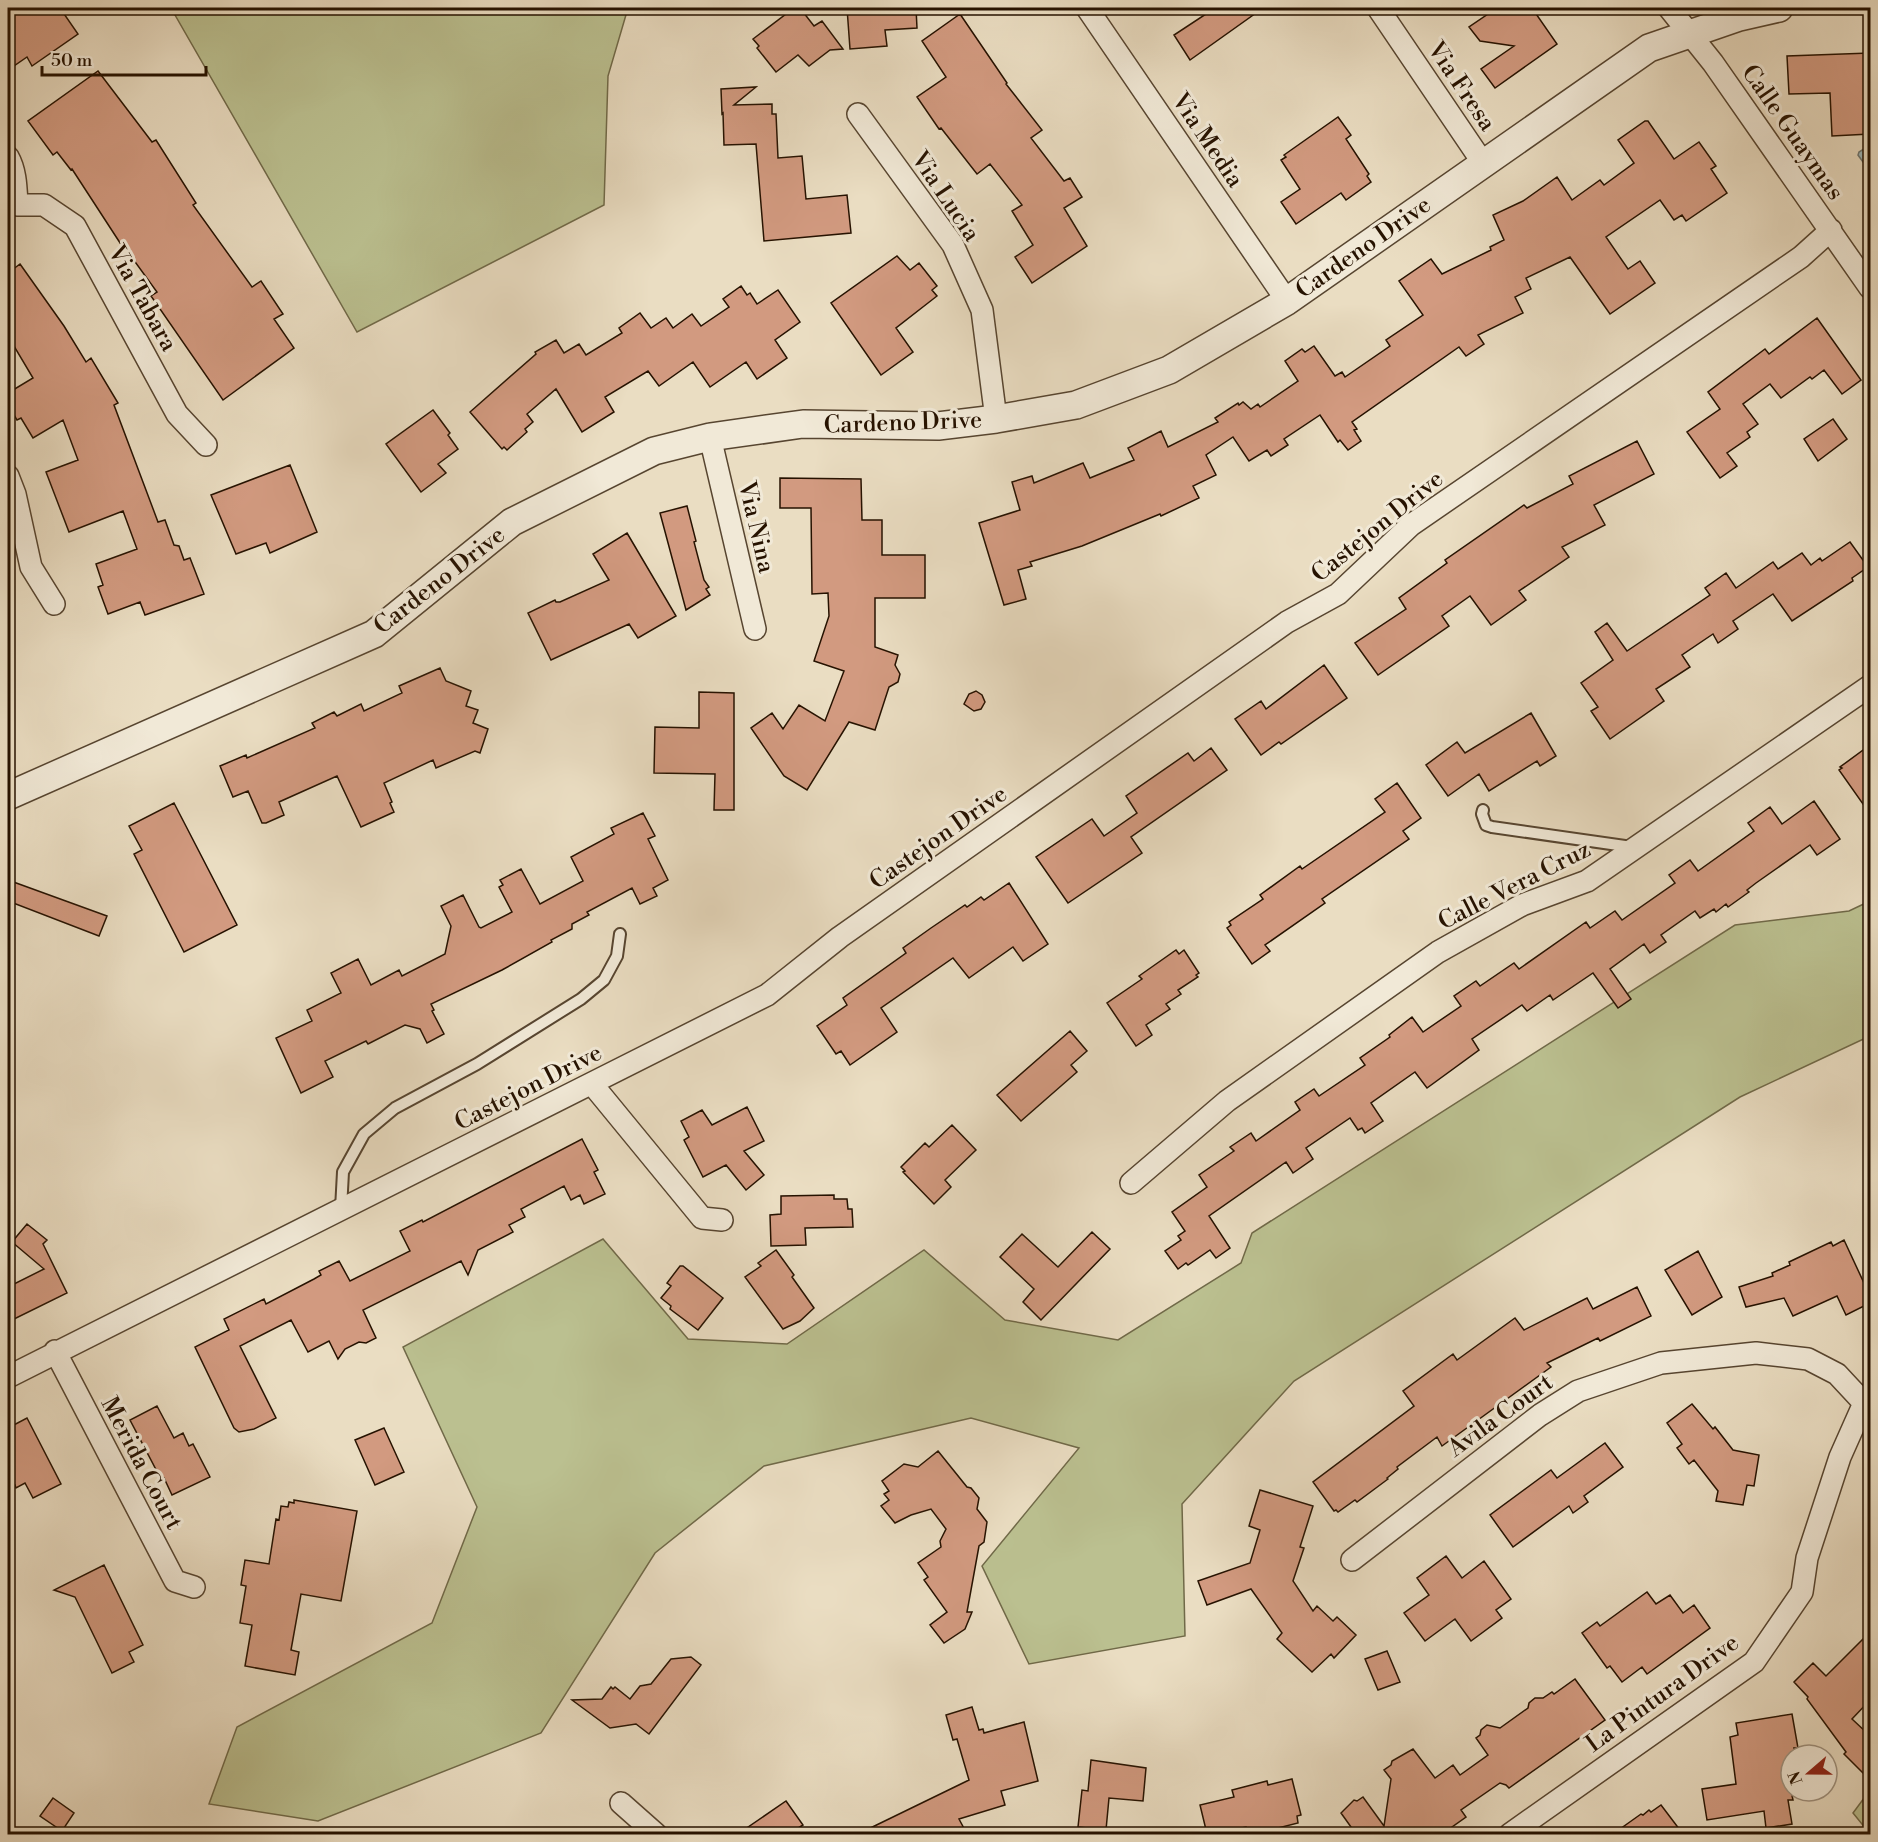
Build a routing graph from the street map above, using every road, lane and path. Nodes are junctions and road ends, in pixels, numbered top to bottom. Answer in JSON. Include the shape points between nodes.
{"nodes":[{"id":1,"x":1088,"y":8,"type":"edge"},
{"id":2,"x":1378,"y":8,"type":"edge"},
{"id":3,"x":1669,"y":8,"type":"edge"},
{"id":4,"x":1779,"y":8,"type":"edge"},
{"id":5,"x":1690,"y":33,"type":"junction"},
{"id":6,"x":858,"y":114,"type":"dead end"},
{"id":7,"x":8,"y":157,"type":"edge"},
{"id":8,"x":1483,"y":163,"type":"junction"},
{"id":9,"x":12,"y":208,"type":"edge"},
{"id":10,"x":1831,"y":230,"type":"junction"},
{"id":11,"x":1870,"y":288,"type":"edge"},
{"id":12,"x":1287,"y":301,"type":"junction"},
{"id":13,"x":996,"y":419,"type":"junction"},
{"id":14,"x":710,"y":437,"type":"junction"},
{"id":15,"x":206,"y":445,"type":"dead end"},
{"id":16,"x":8,"y":476,"type":"edge"},
{"id":17,"x":54,"y":604,"type":"dead end"},
{"id":18,"x":755,"y":629,"type":"dead end"},
{"id":19,"x":1870,"y":686,"type":"edge"},
{"id":20,"x":8,"y":796,"type":"edge"},
{"id":21,"x":1483,"y":810,"type":"dead end"},
{"id":22,"x":1635,"y":848,"type":"junction"},
{"id":23,"x":620,"y":934,"type":"dead end"},
{"id":24,"x":592,"y":1084,"type":"junction"},
{"id":25,"x":1131,"y":1183,"type":"dead end"},
{"id":26,"x":341,"y":1209,"type":"junction"},
{"id":27,"x":722,"y":1220,"type":"dead end"},
{"id":28,"x":55,"y":1352,"type":"junction"},
{"id":29,"x":8,"y":1377,"type":"edge"},
{"id":30,"x":1867,"y":1400,"type":"edge"},
{"id":31,"x":1352,"y":1560,"type":"dead end"},
{"id":32,"x":194,"y":1587,"type":"dead end"},
{"id":33,"x":621,"y":1803,"type":"dead end"},
{"id":34,"x":656,"y":1834,"type":"edge"},
{"id":35,"x":1510,"y":1834,"type":"edge"}],
"edges":[{"from":1,"to":12,"type":"street","name":"Via Media"},
{"from":2,"to":8,"type":"street","name":"Via Fresa"},
{"from":3,"to":5,"type":"street","name":"Calle Guaymas"},
{"from":4,"to":5,"type":"street","name":"Cardeno Drive"},
{"from":5,"to":8,"type":"street","name":"Cardeno Drive","via":[[1649,48]]},
{"from":5,"to":10,"type":"street","name":"Calle Guaymas"},
{"from":6,"to":13,"type":"street","name":"Via Lucia","via":[[958,256],[982,310]]},
{"from":7,"to":9,"type":"street","via":[[15,180]]},
{"from":8,"to":12,"type":"street","name":"Cardeno Drive"},
{"from":9,"to":15,"type":"street","name":"Via Tabara","via":[[44,205],[75,226],[177,414]]},
{"from":10,"to":11,"type":"street","name":"Calle Guaymas"},
{"from":10,"to":24,"type":"street","name":"Castejon Drive","via":[[1801,257],[1411,525],[1338,594],[1287,622],[849,930],[767,995]]},
{"from":12,"to":13,"type":"street","name":"Cardeno Drive","via":[[1169,370],[1076,405]]},
{"from":13,"to":14,"type":"street","name":"Cardeno Drive","via":[[938,426],[803,424]]},
{"from":14,"to":18,"type":"street","name":"Via Nina"},
{"from":14,"to":20,"type":"street","name":"Cardeno Drive","via":[[654,451],[512,522],[374,634]]},
{"from":16,"to":17,"type":"street","via":[[31,567]]},
{"from":19,"to":22,"type":"street","name":"Calle Vera Cruz"},
{"from":21,"to":22,"type":"lane","via":[[1483,821],[1492,827]]},
{"from":22,"to":25,"type":"street","name":"Calle Vera Cruz","via":[[1587,881],[1522,904],[1438,952],[1227,1101]]},
{"from":23,"to":26,"type":"lane","via":[[617,956],[604,980],[581,999],[477,1064],[395,1108],[364,1134],[344,1172]]},
{"from":24,"to":26,"type":"street","name":"Castejon Drive"},
{"from":24,"to":27,"type":"street","via":[[702,1218]]},
{"from":26,"to":28,"type":"street","name":"Castejon Drive"},
{"from":28,"to":29,"type":"street","name":"Castejon Drive"},
{"from":28,"to":32,"type":"street","name":"Merida Court","via":[[175,1581]]},
{"from":30,"to":31,"type":"street","name":"Avila Court","via":[[1837,1374],[1808,1359],[1756,1353],[1661,1363],[1578,1391],[1540,1415]]},
{"from":30,"to":35,"type":"street","name":"La Pintura Drive","via":[[1840,1457],[1807,1558],[1802,1592],[1754,1662]]},
{"from":33,"to":34,"type":"street"}]}
